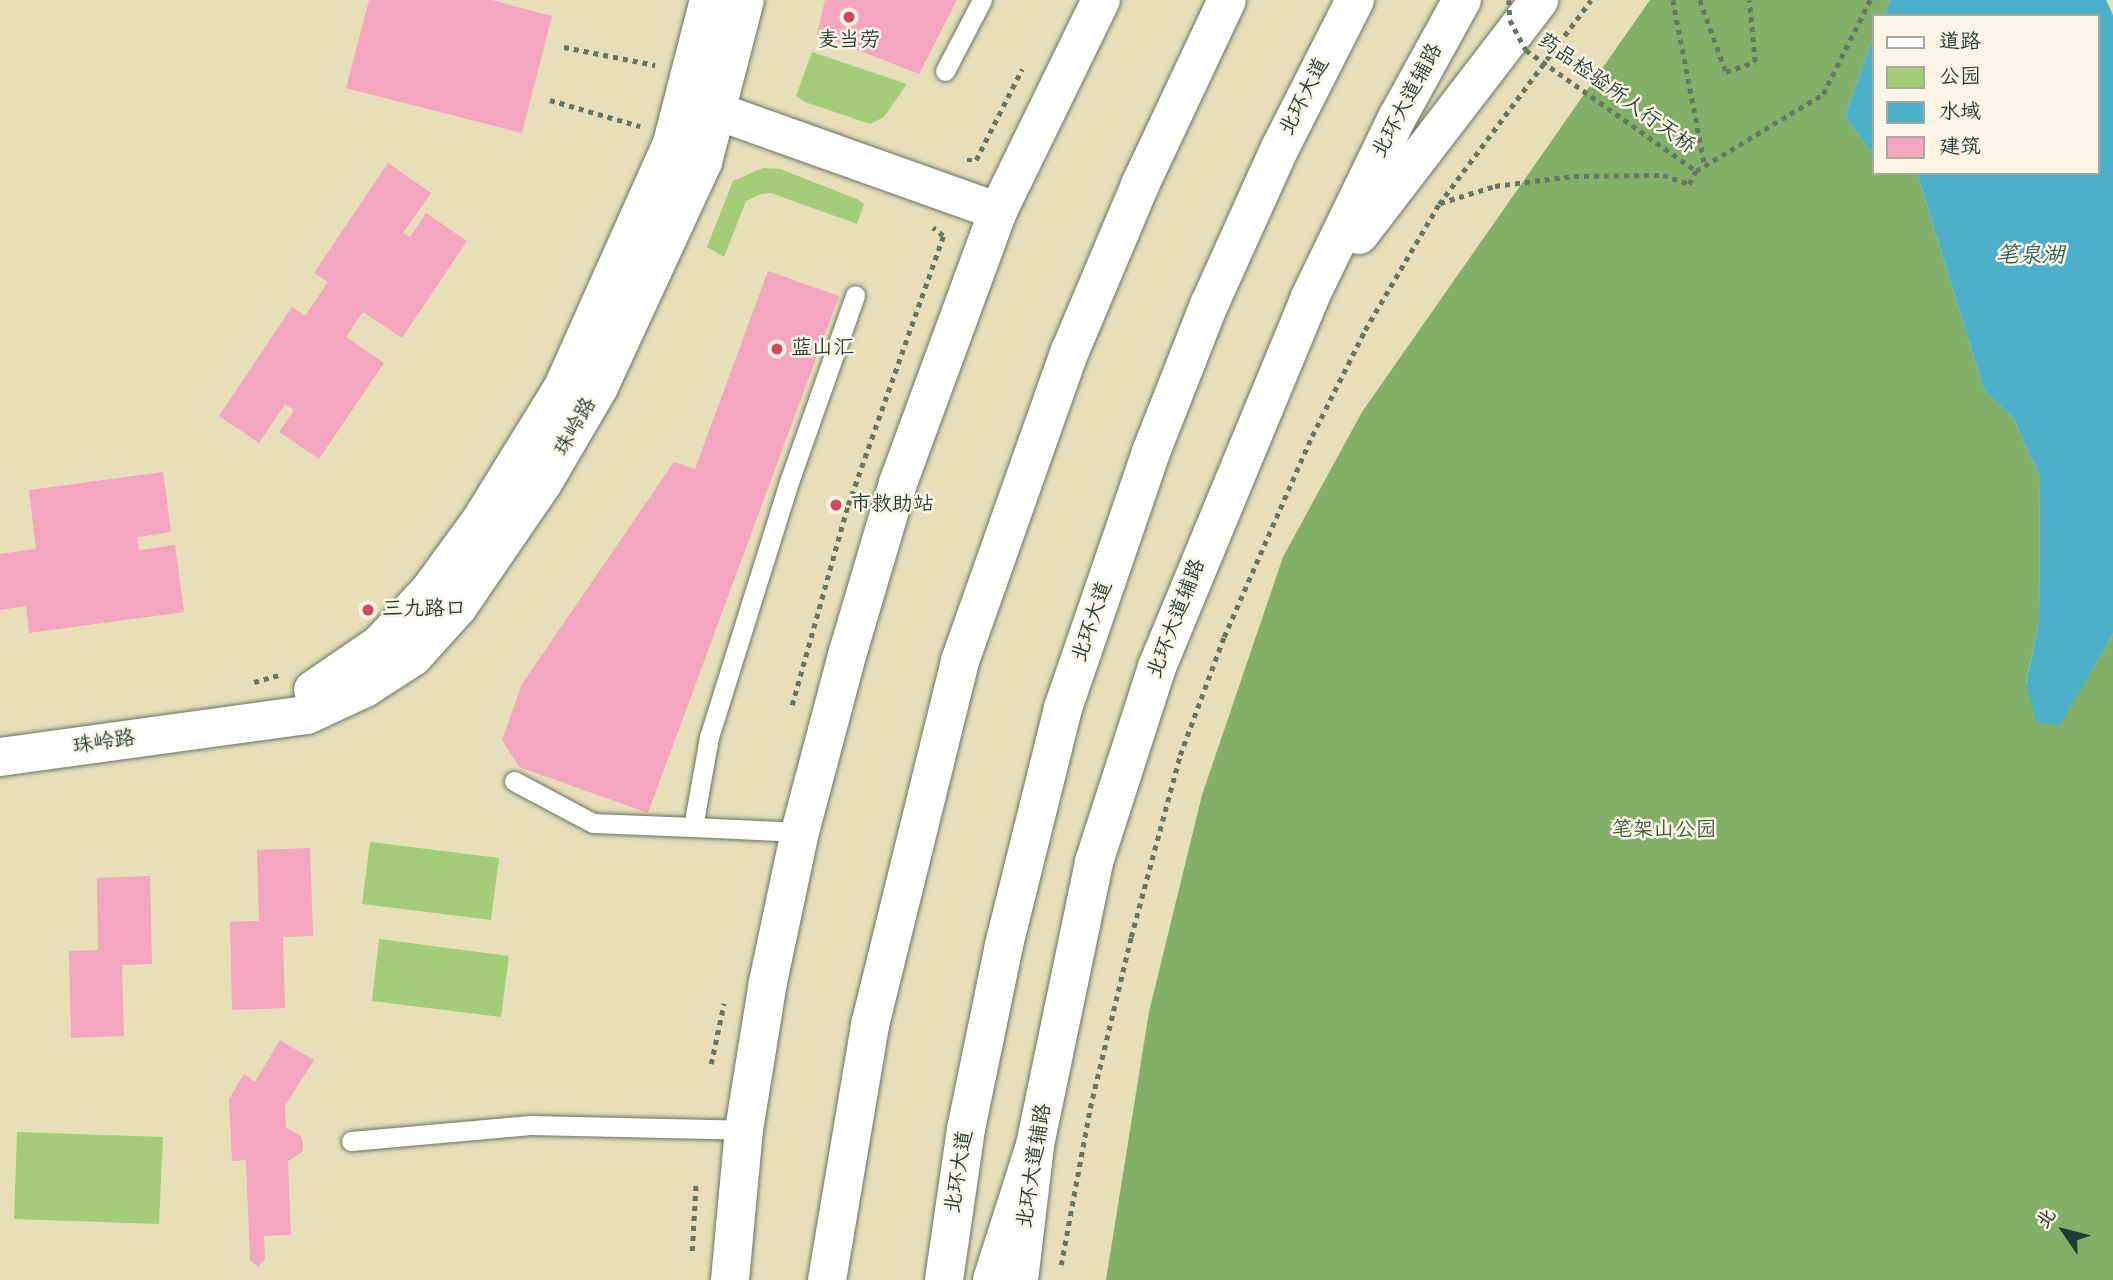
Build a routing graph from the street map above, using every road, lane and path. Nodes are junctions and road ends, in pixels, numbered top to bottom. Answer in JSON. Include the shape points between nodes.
{"nodes":[{"id":1,"x":709,"y":0,"type":"edge"},
{"id":2,"x":746,"y":0,"type":"edge"},
{"id":3,"x":982,"y":0,"type":"edge"},
{"id":4,"x":1101,"y":0,"type":"edge"},
{"id":5,"x":1227,"y":0,"type":"edge"},
{"id":6,"x":1355,"y":0,"type":"edge"},
{"id":7,"x":1462,"y":0,"type":"edge"},
{"id":8,"x":1509,"y":0,"type":"edge"},
{"id":9,"x":1539,"y":0,"type":"edge"},
{"id":10,"x":1591,"y":0,"type":"edge"},
{"id":11,"x":1673,"y":0,"type":"edge"},
{"id":12,"x":1700,"y":0,"type":"edge"},
{"id":13,"x":1749,"y":0,"type":"edge"},
{"id":14,"x":1870,"y":0,"type":"edge"},
{"id":15,"x":564,"y":47,"type":"dead end"},
{"id":16,"x":1028,"y":58,"type":"dead end"},
{"id":17,"x":663,"y":66,"type":"dead end"},
{"id":18,"x":944,"y":71,"type":"dead end"},
{"id":19,"x":550,"y":100,"type":"dead end"},
{"id":20,"x":702,"y":106,"type":"junction"},
{"id":21,"x":639,"y":139,"type":"dead end"},
{"id":22,"x":954,"y":161,"type":"dead end"},
{"id":23,"x":1705,"y":166,"type":"junction"},
{"id":24,"x":1696,"y":171,"type":"junction"},
{"id":25,"x":1439,"y":204,"type":"junction"},
{"id":26,"x":998,"y":211,"type":"junction"},
{"id":27,"x":855,"y":295,"type":"dead end"},
{"id":28,"x":1310,"y":297,"type":"junction"},
{"id":29,"x":293,"y":670,"type":"dead end"},
{"id":30,"x":250,"y":684,"type":"dead end"},
{"id":31,"x":0,"y":757,"type":"edge"},
{"id":32,"x":514,"y":781,"type":"dead end"},
{"id":33,"x":693,"y":827,"type":"junction"},
{"id":34,"x":800,"y":832,"type":"junction"},
{"id":35,"x":744,"y":1130,"type":"junction"},
{"id":36,"x":351,"y":1141,"type":"dead end"},
{"id":37,"x":1035,"y":1145,"type":"junction"},
{"id":38,"x":696,"y":1182,"type":"dead end"},
{"id":39,"x":692,"y":1255,"type":"dead end"},
{"id":40,"x":1059,"y":1274,"type":"dead end"},
{"id":41,"x":730,"y":1280,"type":"edge"},
{"id":42,"x":827,"y":1280,"type":"edge"},
{"id":43,"x":944,"y":1280,"type":"edge"},
{"id":44,"x":992,"y":1280,"type":"edge"},
{"id":45,"x":1019,"y":1280,"type":"edge"}],
"edges":[{"from":1,"to":20,"type":"main road","name":"珠岭路"},
{"from":2,"to":20,"type":"main road","name":"珠岭路"},
{"from":3,"to":18,"type":"lane"},
{"from":4,"to":26,"type":"main road"},
{"from":5,"to":42,"type":"main road","via":[[1140,185],[1070,351],[960,661],[870,1025]]},
{"from":6,"to":43,"type":"main road","name":"北环大道","via":[[1280,148],[1209,305],[1151,452],[1063,708],[1004,945],[966,1129]]},
{"from":7,"to":28,"type":"main road","name":"北环大道辅路","via":[[1397,118]]},
{"from":8,"to":24,"type":"path","name":"药品检验所人行天桥","bridge":true,"via":[[1510,20],[1527,50]]},
{"from":9,"to":28,"type":"main road"},
{"from":10,"to":25,"type":"path"},
{"from":11,"to":23,"type":"path"},
{"from":12,"to":13,"type":"path","via":[[1726,72],[1755,62]]},
{"from":14,"to":23,"type":"path","via":[[1823,94]]},
{"from":15,"to":17,"type":"path"},
{"from":16,"to":22,"type":"path","via":[[976,160]]},
{"from":19,"to":21,"type":"path","via":[[645,127]]},
{"from":20,"to":26,"type":"street"},
{"from":20,"to":31,"type":"main road","name":"珠岭路","via":[[703,162],[599,387],[543,483],[458,607],[413,657],[365,688],[307,715]]},
{"from":23,"to":24,"type":"path"},
{"from":24,"to":25,"type":"path","via":[[1689,184],[1663,175],[1574,176],[1496,186]]},
{"from":25,"to":40,"type":"path","via":[[1365,330],[1312,436],[1224,637],[1180,755],[1093,1095]]},
{"from":26,"to":34,"type":"main road","via":[[898,483]]},
{"from":27,"to":33,"type":"lane","via":[[790,479],[709,737]]},
{"from":28,"to":37,"type":"main road","name":"北环大道辅路","via":[[1157,667],[1094,862]]},
{"from":29,"to":30,"type":"path"},
{"from":32,"to":33,"type":"lane","via":[[593,823]]},
{"from":33,"to":34,"type":"lane"},
{"from":34,"to":35,"type":"main road","via":[[768,982]]},
{"from":35,"to":36,"type":"lane","via":[[530,1125]]},
{"from":35,"to":41,"type":"main road"},
{"from":37,"to":44,"type":"main road"},
{"from":37,"to":45,"type":"main road","name":"北环大道辅路"},
{"from":38,"to":39,"type":"path"}]}
